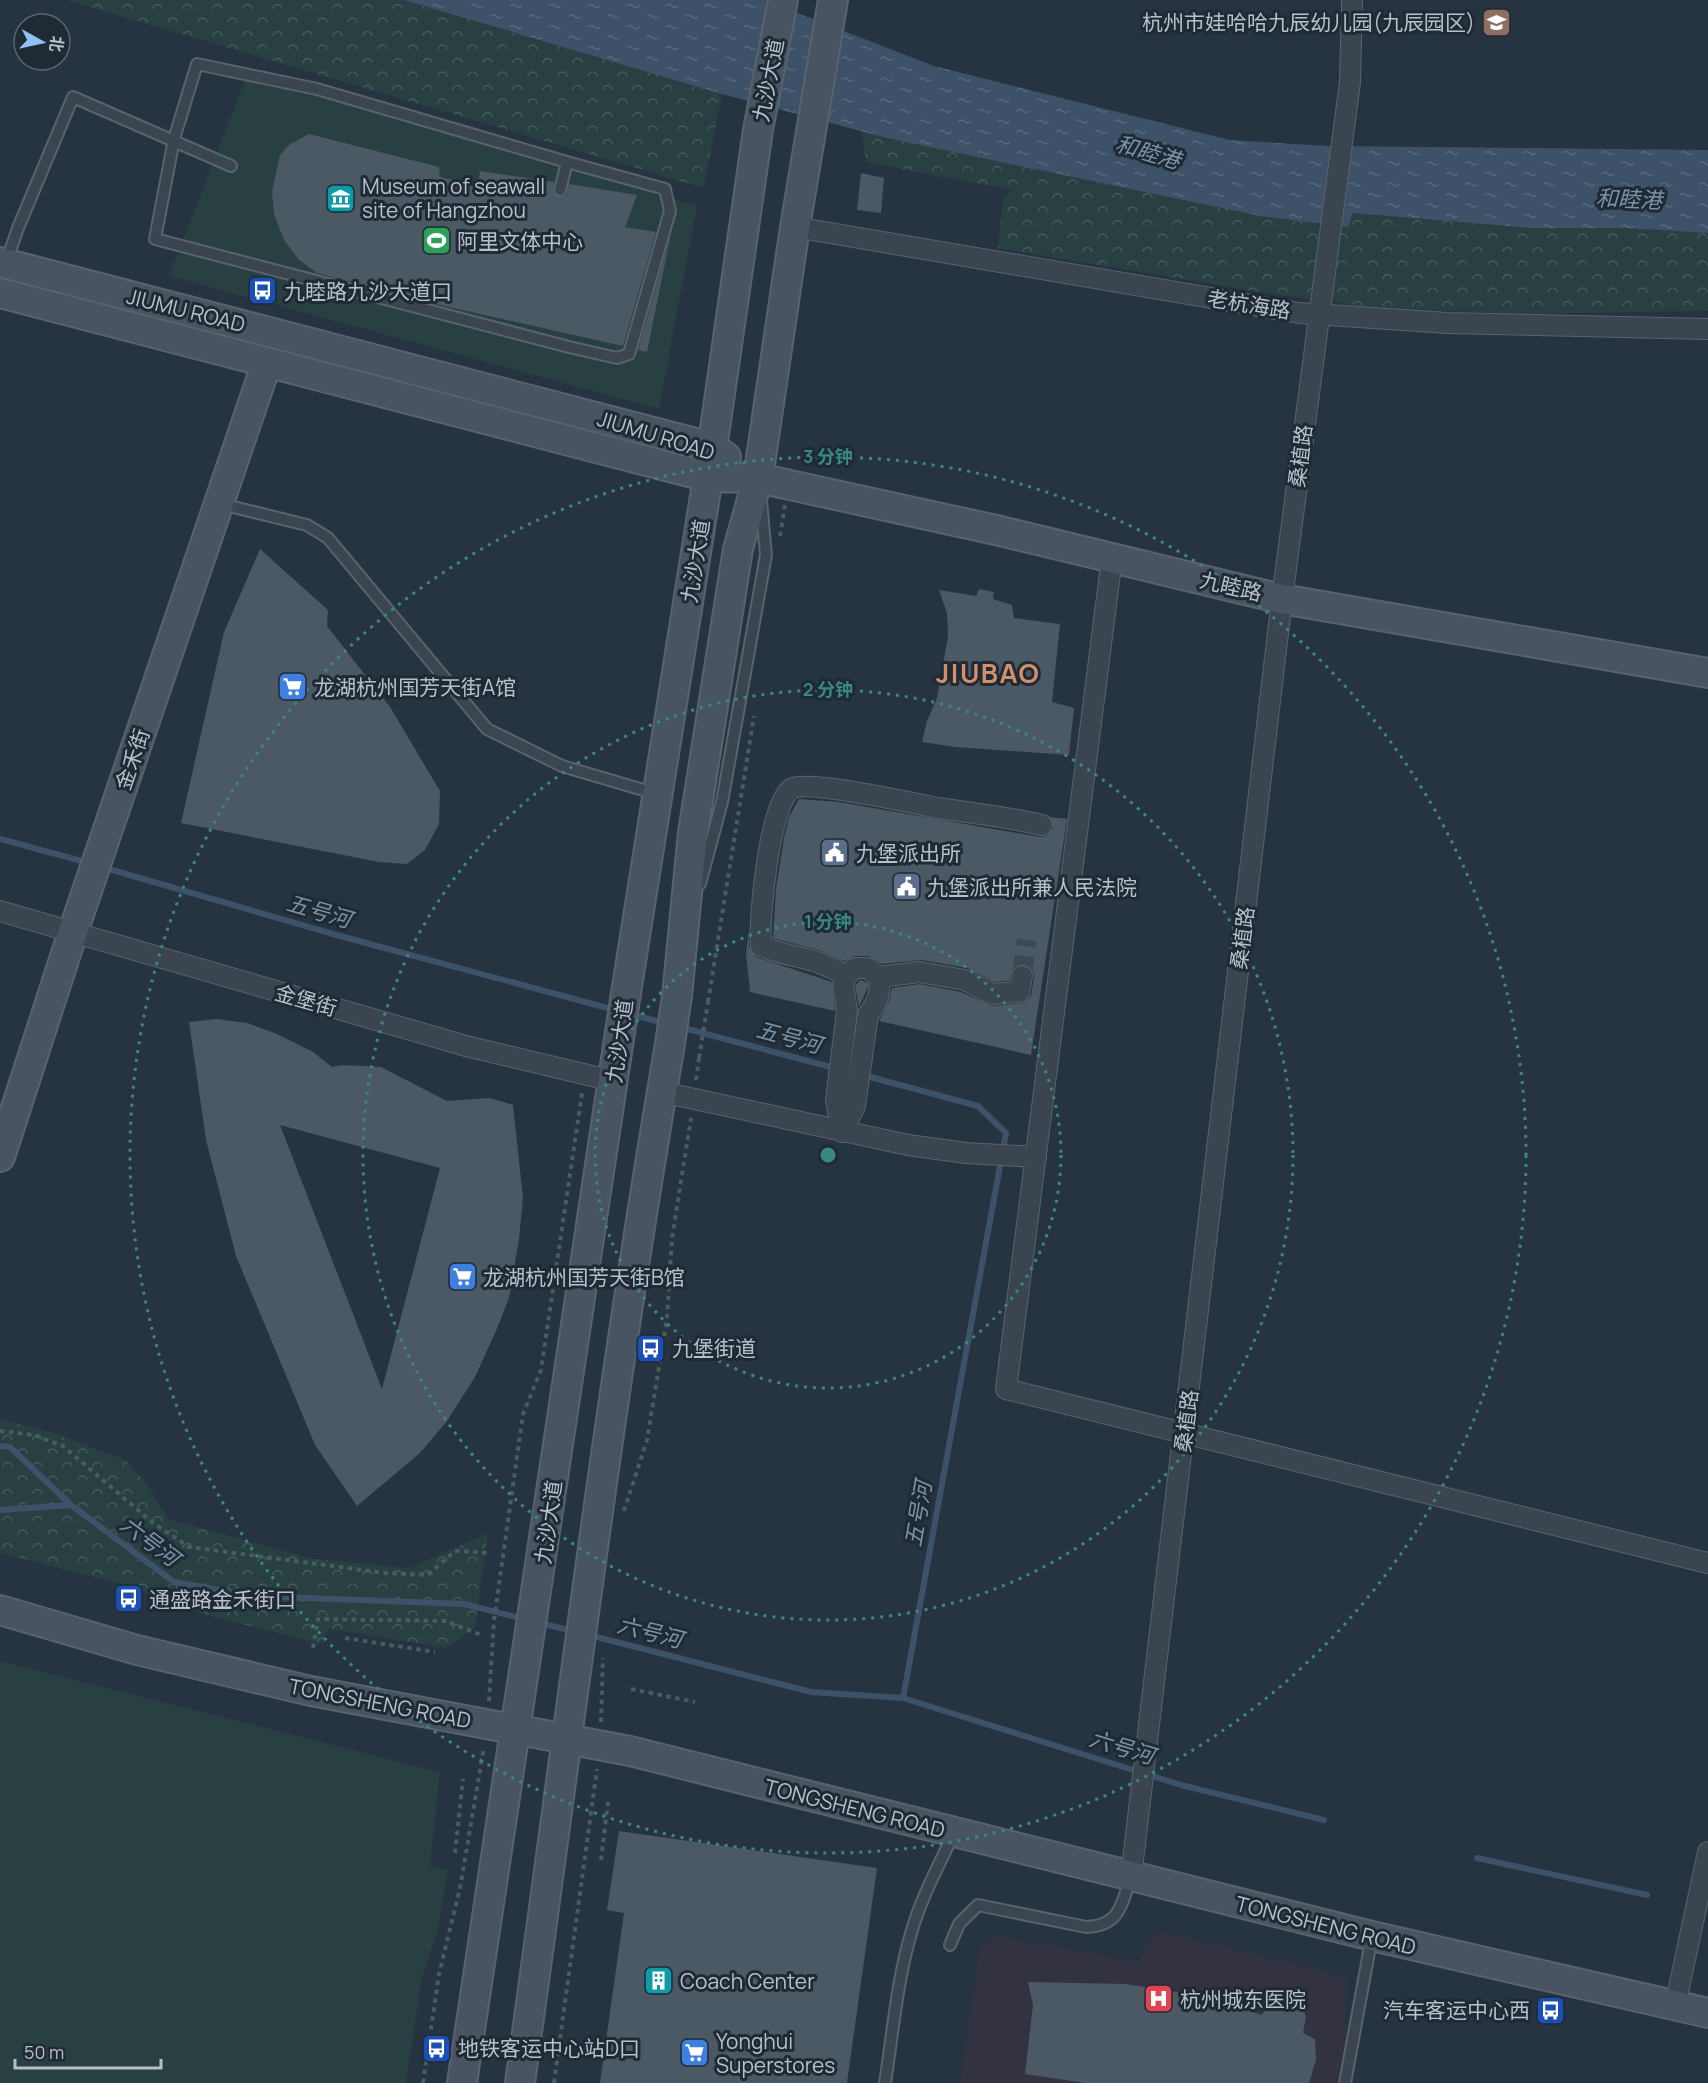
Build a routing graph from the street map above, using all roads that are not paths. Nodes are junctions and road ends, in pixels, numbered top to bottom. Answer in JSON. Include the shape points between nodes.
{"nodes":[{"id":1,"x":783,"y":0,"type":"edge"},
{"id":2,"x":1352,"y":0,"type":"edge"},
{"id":3,"x":831,"y":12,"type":"edge"},
{"id":4,"x":174,"y":139,"type":"junction"},
{"id":5,"x":567,"y":162,"type":"junction"},
{"id":6,"x":231,"y":166,"type":"dead end"},
{"id":7,"x":560,"y":190,"type":"dead end"},
{"id":8,"x":795,"y":227,"type":"junction"},
{"id":9,"x":3,"y":262,"type":"edge"},
{"id":10,"x":0,"y":292,"type":"edge"},
{"id":11,"x":1318,"y":314,"type":"junction"},
{"id":12,"x":1708,"y":329,"type":"edge"},
{"id":13,"x":267,"y":362,"type":"junction"},
{"id":14,"x":711,"y":447,"type":"junction"},
{"id":15,"x":708,"y":477,"type":"junction"},
{"id":16,"x":758,"y":478,"type":"junction"},
{"id":17,"x":220,"y":503,"type":"junction"},
{"id":18,"x":1112,"y":558,"type":"junction"},
{"id":19,"x":1282,"y":598,"type":"junction"},
{"id":20,"x":1708,"y":673,"type":"edge"},
{"id":21,"x":658,"y":795,"type":"junction"},
{"id":22,"x":1042,"y":825,"type":"dead end"},
{"id":23,"x":0,"y":911,"type":"edge"},
{"id":24,"x":73,"y":932,"type":"junction"},
{"id":25,"x":846,"y":976,"type":"junction"},
{"id":26,"x":1023,"y":976,"type":"tunnel mouth"},
{"id":27,"x":879,"y":977,"type":"junction"},
{"id":28,"x":852,"y":1059,"type":"junction"},
{"id":29,"x":613,"y":1082,"type":"junction"},
{"id":30,"x":662,"y":1092,"type":"junction"},
{"id":31,"x":842,"y":1132,"type":"junction"},
{"id":32,"x":0,"y":1157,"type":"edge"},
{"id":33,"x":1036,"y":1157,"type":"junction"},
{"id":34,"x":1184,"y":1434,"type":"junction"},
{"id":35,"x":1708,"y":1563,"type":"edge"},
{"id":36,"x":0,"y":1610,"type":"edge"},
{"id":37,"x":501,"y":1727,"type":"junction"},
{"id":38,"x":568,"y":1738,"type":"junction"},
{"id":39,"x":954,"y":1833,"type":"junction"},
{"id":40,"x":1708,"y":1852,"type":"edge"},
{"id":41,"x":1131,"y":1877,"type":"junction"},
{"id":42,"x":1372,"y":1936,"type":"junction"},
{"id":43,"x":950,"y":1945,"type":"dead end"},
{"id":44,"x":1675,"y":2006,"type":"junction"},
{"id":45,"x":1708,"y":2013,"type":"edge"},
{"id":46,"x":462,"y":2083,"type":"edge"},
{"id":47,"x":520,"y":2083,"type":"edge"},
{"id":48,"x":885,"y":2083,"type":"edge"},
{"id":49,"x":1345,"y":2083,"type":"edge"}],
"edges":[{"from":1,"to":14,"type":"street","name":"九沙大道","via":[[758,130]]},
{"from":2,"to":11,"type":"street","name":"桑植路","via":[[1350,82]]},
{"from":3,"to":8,"type":"street","name":"九沙大道"},
{"from":4,"to":5,"type":"lane","via":[[197,64],[317,89]]},
{"from":4,"to":5,"type":"lane","via":[[155,239],[617,358],[629,354],[670,211],[665,189]]},
{"from":4,"to":6,"type":"lane"},
{"from":4,"to":9,"type":"lane","via":[[73,97]]},
{"from":5,"to":7,"type":"lane"},
{"from":8,"to":11,"type":"street","name":"老杭海路"},
{"from":8,"to":16,"type":"street","name":"九沙大道"},
{"from":9,"to":14,"type":"street","name":"JIUMU ROAD"},
{"from":10,"to":13,"type":"street","name":"JIUMU ROAD"},
{"from":11,"to":12,"type":"street","name":"老杭海路","via":[[1448,323]]},
{"from":11,"to":19,"type":"street","name":"桑植路"},
{"from":13,"to":15,"type":"street","name":"JIUMU ROAD"},
{"from":13,"to":17,"type":"street","name":"金禾街"},
{"from":14,"to":15,"type":"street","name":"九沙大道"},
{"from":14,"to":16,"type":"street","name":"JIUMU ROAD"},
{"from":15,"to":16,"type":"street","name":"JIUMU ROAD"},
{"from":15,"to":21,"type":"street","name":"九沙大道"},
{"from":16,"to":18,"type":"street","name":"九睦路"},
{"from":16,"to":30,"type":"street","name":"九沙大道","bridge":true,"via":[[738,549],[696,808],[683,951]]},
{"from":17,"to":21,"type":"lane","via":[[307,525],[328,538],[487,729],[562,766]]},
{"from":17,"to":24,"type":"street","name":"金禾街"},
{"from":18,"to":19,"type":"street","name":"九睦路"},
{"from":18,"to":33,"type":"street"},
{"from":19,"to":20,"type":"street","name":"九睦路"},
{"from":19,"to":34,"type":"street","name":"桑植路"},
{"from":21,"to":29,"type":"street","name":"九沙大道","bridge":true},
{"from":22,"to":25,"type":"street","via":[[847,792],[792,788],[783,796],[769,854],[761,946],[827,964]]},
{"from":23,"to":24,"type":"street","name":"金堡街"},
{"from":24,"to":29,"type":"street","name":"金堡街","via":[[465,1046]]},
{"from":24,"to":32,"type":"street","name":"金禾街"},
{"from":25,"to":27,"type":"street","via":[[855,968],[867,968]]},
{"from":25,"to":28,"type":"street","via":[[843,985]]},
{"from":26,"to":27,"type":"street","via":[[1019,992],[992,994],[965,980],[919,972]]},
{"from":27,"to":28,"type":"street","via":[[881,992]]},
{"from":28,"to":31,"type":"street","via":[[848,1085],[836,1100]]},
{"from":29,"to":37,"type":"street","name":"九沙大道","via":[[531,1632]]},
{"from":30,"to":31,"type":"street"},
{"from":30,"to":38,"type":"street","name":"九沙大道","via":[[583,1609],[591,1649]]},
{"from":31,"to":33,"type":"street","via":[[966,1153]]},
{"from":33,"to":34,"type":"street","via":[[1006,1389]]},
{"from":34,"to":35,"type":"street"},
{"from":34,"to":41,"type":"street","name":"桑植路"},
{"from":36,"to":37,"type":"street","name":"TONGSHENG ROAD","via":[[137,1650]]},
{"from":37,"to":38,"type":"street","name":"TONGSHENG ROAD"},
{"from":37,"to":46,"type":"street","name":"九沙大道"},
{"from":38,"to":39,"type":"street","name":"TONGSHENG ROAD"},
{"from":38,"to":47,"type":"street","name":"九沙大道"},
{"from":39,"to":41,"type":"street","name":"TONGSHENG ROAD"},
{"from":39,"to":48,"type":"lane","via":[[912,1930]]},
{"from":40,"to":44,"type":"street"},
{"from":41,"to":42,"type":"street","name":"TONGSHENG ROAD"},
{"from":41,"to":43,"type":"lane","via":[[1116,1916],[1104,1927],[1086,1927],[978,1905],[959,1924]]},
{"from":42,"to":44,"type":"street","name":"TONGSHENG ROAD"},
{"from":42,"to":49,"type":"lane"},
{"from":44,"to":45,"type":"street","name":"TONGSHENG ROAD"}]}
